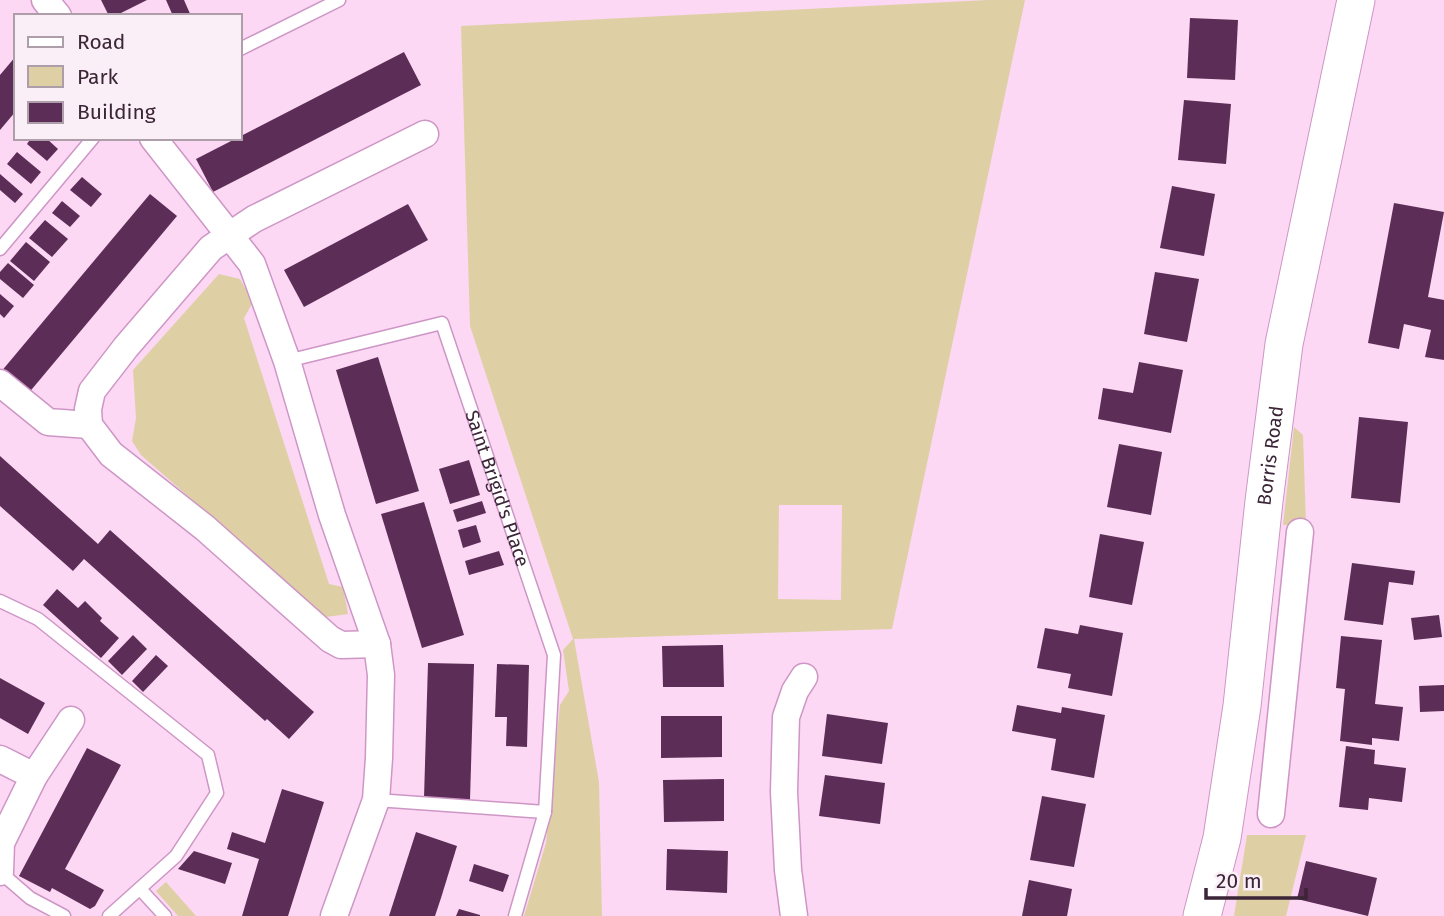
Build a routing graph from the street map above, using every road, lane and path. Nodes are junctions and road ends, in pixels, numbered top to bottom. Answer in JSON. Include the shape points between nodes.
{"nodes":[{"id":1,"x":45,"y":0,"type":"edge"},
{"id":2,"x":339,"y":0,"type":"edge"},
{"id":3,"x":1356,"y":0,"type":"edge"},
{"id":4,"x":56,"y":14,"type":"edge"},
{"id":5,"x":242,"y":48,"type":"edge"},
{"id":6,"x":425,"y":134,"type":"dead end"},
{"id":7,"x":91,"y":140,"type":"edge"},
{"id":8,"x":155,"y":140,"type":"edge"},
{"id":9,"x":231,"y":236,"type":"junction"},
{"id":10,"x":0,"y":249,"type":"edge"},
{"id":11,"x":287,"y":361,"type":"junction"},
{"id":12,"x":0,"y":383,"type":"edge"},
{"id":13,"x":89,"y":425,"type":"junction"},
{"id":14,"x":1300,"y":532,"type":"dead end"},
{"id":15,"x":0,"y":601,"type":"edge"},
{"id":16,"x":377,"y":644,"type":"junction"},
{"id":17,"x":1245,"y":672,"type":"junction"},
{"id":18,"x":804,"y":677,"type":"dead end"},
{"id":19,"x":1285,"y":678,"type":"junction"},
{"id":20,"x":71,"y":720,"type":"dead end"},
{"id":21,"x":0,"y":759,"type":"edge"},
{"id":22,"x":34,"y":776,"type":"junction"},
{"id":23,"x":376,"y":800,"type":"junction"},
{"id":24,"x":545,"y":812,"type":"junction"},
{"id":25,"x":1271,"y":814,"type":"dead end"},
{"id":26,"x":0,"y":872,"type":"edge"},
{"id":27,"x":141,"y":890,"type":"junction"},
{"id":28,"x":64,"y":916,"type":"edge"},
{"id":29,"x":109,"y":916,"type":"edge"},
{"id":30,"x":164,"y":916,"type":"edge"},
{"id":31,"x":334,"y":916,"type":"edge"},
{"id":32,"x":515,"y":916,"type":"edge"},
{"id":33,"x":794,"y":916,"type":"edge"},
{"id":34,"x":1202,"y":916,"type":"edge"}],
"edges":[{"from":1,"to":4,"type":"street"},
{"from":2,"to":5,"type":"lane"},
{"from":3,"to":17,"type":"street","name":"Borris Road","via":[[1284,344]]},
{"from":6,"to":9,"type":"street","via":[[254,219]]},
{"from":7,"to":10,"type":"lane"},
{"from":8,"to":9,"type":"street"},
{"from":9,"to":11,"type":"street","via":[[252,264]]},
{"from":9,"to":13,"type":"street","via":[[211,248],[92,391]]},
{"from":11,"to":16,"type":"street","via":[[332,515]]},
{"from":11,"to":24,"type":"lane","name":"Saint Brigid's Place","via":[[442,323],[554,655]]},
{"from":12,"to":13,"type":"street","via":[[48,422]]},
{"from":13,"to":16,"type":"street","via":[[111,454],[205,528],[330,639],[341,645]]},
{"from":14,"to":19,"type":"street"},
{"from":15,"to":27,"type":"lane","via":[[38,619],[208,755],[217,793],[176,856]]},
{"from":16,"to":23,"type":"street","via":[[382,675]]},
{"from":17,"to":19,"type":"street"},
{"from":17,"to":34,"type":"street","name":"Borris Road","via":[[1222,838]]},
{"from":18,"to":33,"type":"street","via":[[786,717],[784,792]]},
{"from":19,"to":25,"type":"street"},
{"from":20,"to":22,"type":"street"},
{"from":21,"to":22,"type":"street"},
{"from":22,"to":26,"type":"street","via":[[1,843]]},
{"from":23,"to":24,"type":"lane"},
{"from":23,"to":31,"type":"street"},
{"from":24,"to":32,"type":"lane","name":"Saint Brigid's Place"},
{"from":26,"to":28,"type":"lane","via":[[30,898]]},
{"from":27,"to":29,"type":"lane"},
{"from":27,"to":30,"type":"lane"}]}
